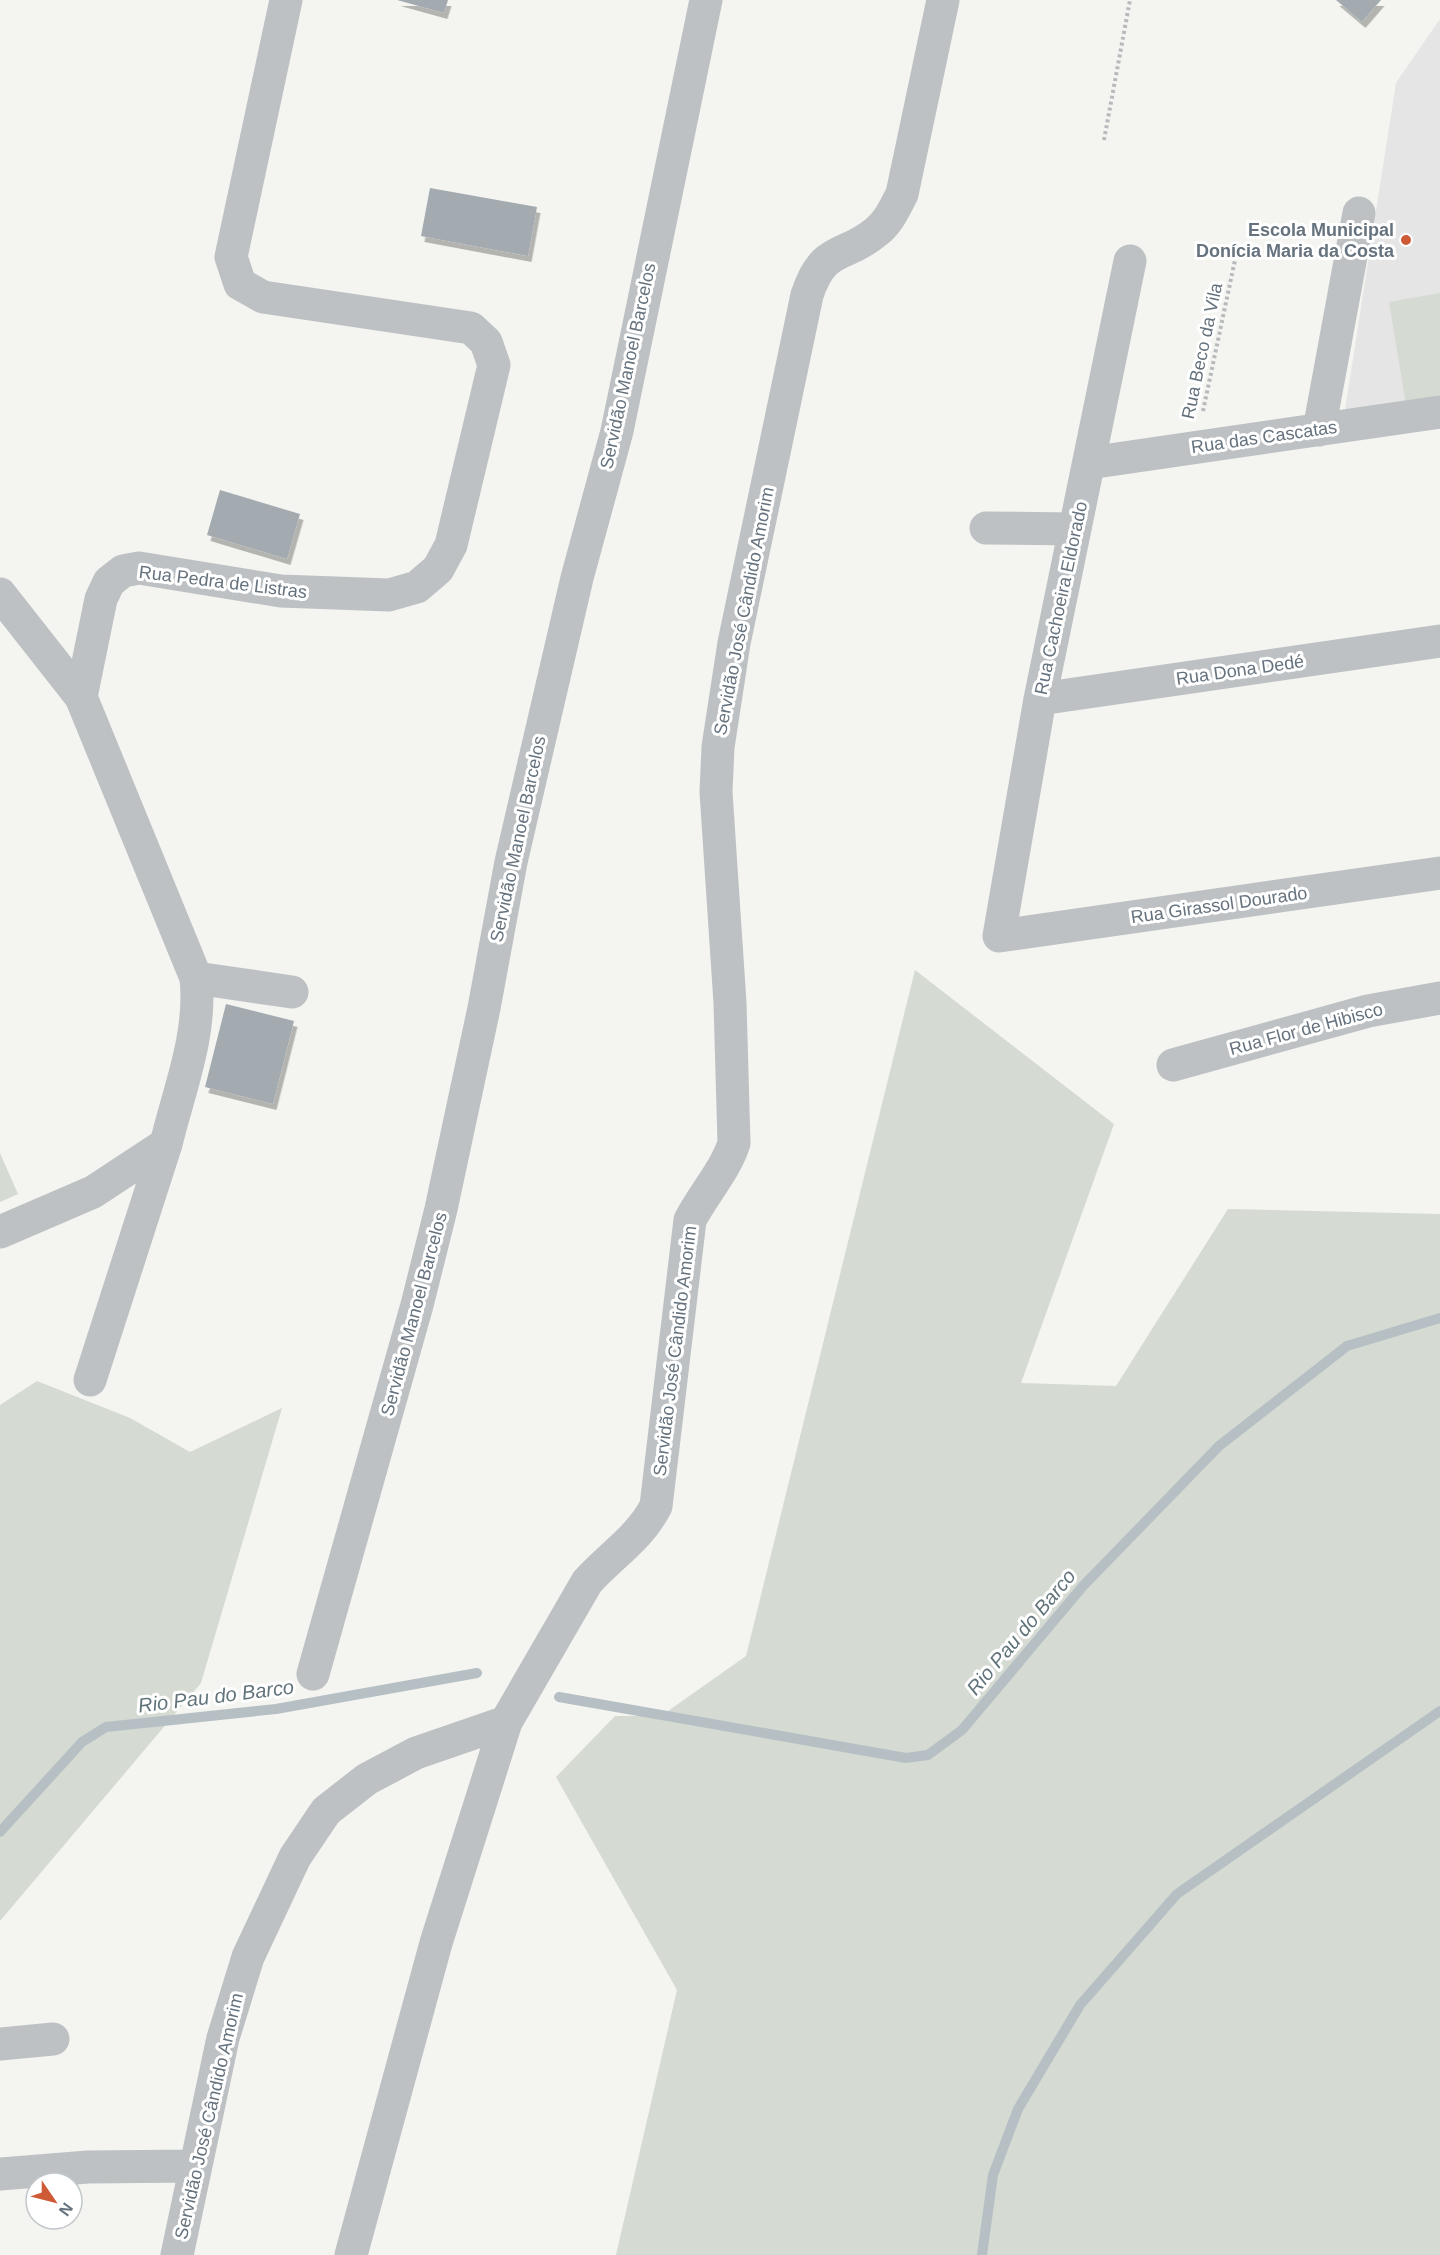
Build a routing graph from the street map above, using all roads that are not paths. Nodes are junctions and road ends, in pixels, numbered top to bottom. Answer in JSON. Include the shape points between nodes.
{"nodes":[{"id":1,"x":286,"y":0,"type":"edge"},
{"id":2,"x":706,"y":0,"type":"edge"},
{"id":3,"x":943,"y":0,"type":"edge"},
{"id":4,"x":1359,"y":213,"type":"dead end"},
{"id":5,"x":1130,"y":261,"type":"dead end"},
{"id":6,"x":1440,"y":412,"type":"edge"},
{"id":7,"x":1319,"y":430,"type":"junction"},
{"id":8,"x":1089,"y":463,"type":"junction"},
{"id":9,"x":986,"y":528,"type":"dead end"},
{"id":10,"x":1075,"y":529,"type":"junction"},
{"id":11,"x":0,"y":594,"type":"edge"},
{"id":12,"x":1440,"y":641,"type":"edge"},
{"id":13,"x":81,"y":697,"type":"junction"},
{"id":14,"x":1040,"y":699,"type":"junction"},
{"id":15,"x":1440,"y":873,"type":"edge"},
{"id":16,"x":999,"y":936,"type":"joint"},
{"id":17,"x":196,"y":978,"type":"junction"},
{"id":18,"x":292,"y":992,"type":"dead end"},
{"id":19,"x":1440,"y":998,"type":"edge"},
{"id":20,"x":1173,"y":1065,"type":"dead end"},
{"id":21,"x":166,"y":1144,"type":"junction"},
{"id":22,"x":0,"y":1233,"type":"edge"},
{"id":23,"x":90,"y":1380,"type":"dead end"},
{"id":24,"x":314,"y":1674,"type":"dead end"},
{"id":25,"x":506,"y":1722,"type":"junction"},
{"id":26,"x":53,"y":2039,"type":"dead end"},
{"id":27,"x":0,"y":2044,"type":"edge"},
{"id":28,"x":195,"y":2166,"type":"junction"},
{"id":29,"x":0,"y":2174,"type":"edge"},
{"id":30,"x":177,"y":2255,"type":"edge"},
{"id":31,"x":351,"y":2255,"type":"edge"}],
"edges":[{"from":1,"to":13,"type":"street","name":"Rua Pedra de Listras","via":[[231,257],[240,284],[263,297],[471,328],[486,342],[494,365],[451,545],[438,569],[417,587],[389,595],[304,594],[139,568],[123,571],[109,582],[101,599]]},
{"from":2,"to":24,"type":"street","name":"Servidão Manoel Barcelos","via":[[617,430],[577,578],[511,862],[441,1209]]},
{"from":3,"to":25,"type":"street","name":"Servidão José Cândido Amorim","via":[[902,194],[876,233],[823,264],[807,295],[734,643],[716,792],[730,1003],[734,1143],[729,1160],[690,1220],[656,1506],[634,1540],[587,1582]]},
{"from":4,"to":7,"type":"street"},
{"from":5,"to":8,"type":"street","name":"Rua Cachoeira Eldorado"},
{"from":6,"to":7,"type":"street","name":"Rua das Cascatas"},
{"from":7,"to":8,"type":"street","name":"Rua das Cascatas"},
{"from":8,"to":10,"type":"street","name":"Rua Cachoeira Eldorado"},
{"from":9,"to":10,"type":"street"},
{"from":10,"to":14,"type":"street","name":"Rua Cachoeira Eldorado"},
{"from":11,"to":13,"type":"street"},
{"from":12,"to":14,"type":"street","name":"Rua Dona Dedé"},
{"from":13,"to":17,"type":"street"},
{"from":14,"to":16,"type":"street","name":"Rua Cachoeira Eldorado"},
{"from":15,"to":16,"type":"street","name":"Rua Girassol Dourado"},
{"from":17,"to":18,"type":"street"},
{"from":17,"to":21,"type":"street","via":[[199,1003],[195,1032]]},
{"from":19,"to":20,"type":"street","name":"Rua Flor de Hibisco","via":[[1368,1011]]},
{"from":21,"to":22,"type":"street","via":[[93,1192]]},
{"from":21,"to":23,"type":"street"},
{"from":25,"to":28,"type":"street","name":"Servidão José Cândido Amorim","via":[[416,1753],[368,1779],[326,1811],[296,1857],[248,1957],[223,2038]]},
{"from":25,"to":31,"type":"street","via":[[436,1943]]},
{"from":26,"to":27,"type":"street"},
{"from":28,"to":29,"type":"street","via":[[88,2166]]},
{"from":28,"to":30,"type":"street","name":"Servidão José Cândido Amorim"}]}
